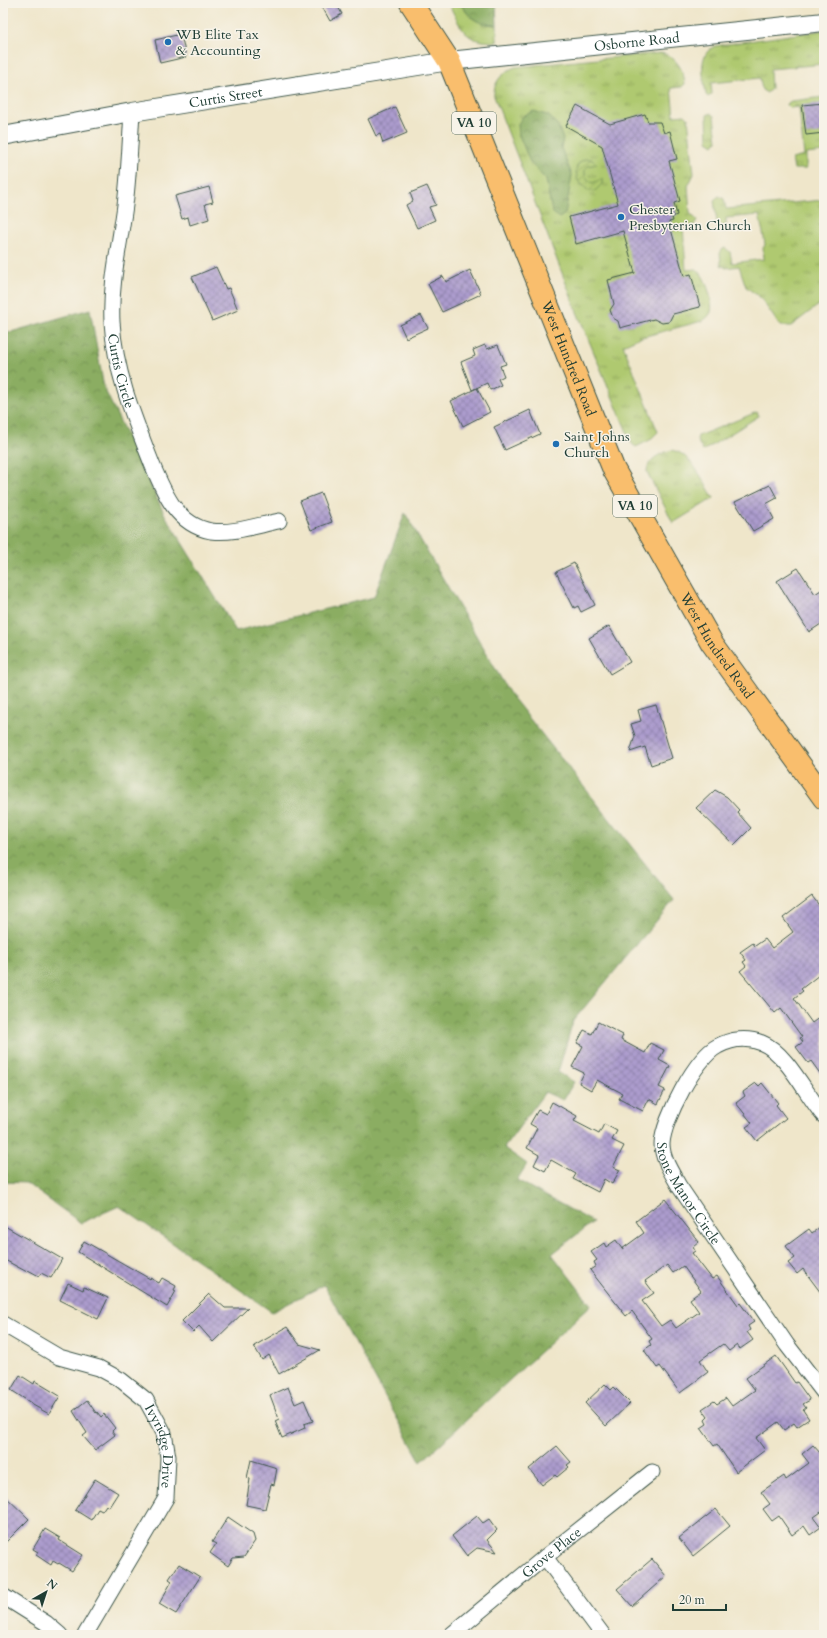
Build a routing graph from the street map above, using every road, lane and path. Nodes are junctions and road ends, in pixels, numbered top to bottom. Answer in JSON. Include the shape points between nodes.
{"nodes":[{"id":1,"x":411,"y":3,"type":"edge"},
{"id":2,"x":824,"y":22,"type":"edge"},
{"id":3,"x":449,"y":61,"type":"junction"},
{"id":4,"x":132,"y":112,"type":"junction"},
{"id":5,"x":3,"y":136,"type":"edge"},
{"id":6,"x":279,"y":521,"type":"dead end"},
{"id":7,"x":824,"y":798,"type":"edge"},
{"id":8,"x":824,"y":1116,"type":"edge"},
{"id":9,"x":3,"y":1324,"type":"edge"},
{"id":10,"x":824,"y":1393,"type":"edge"},
{"id":11,"x":652,"y":1472,"type":"dead end"},
{"id":12,"x":545,"y":1557,"type":"junction"},
{"id":13,"x":3,"y":1596,"type":"edge"},
{"id":14,"x":60,"y":1635,"type":"edge"},
{"id":15,"x":85,"y":1635,"type":"edge"},
{"id":16,"x":451,"y":1635,"type":"edge"},
{"id":17,"x":603,"y":1635,"type":"edge"}],
"edges":[{"from":1,"to":3,"type":"main road","name":"West Hundred Road","number":"VA 10"},
{"from":2,"to":3,"type":"street","name":"Osborne Road"},
{"from":3,"to":4,"type":"street","name":"Curtis Street"},
{"from":3,"to":7,"type":"main road","name":"West Hundred Road","number":"VA 10","via":[[614,470],[712,643]]},
{"from":4,"to":5,"type":"street","name":"Curtis Street"},
{"from":4,"to":6,"type":"street","name":"Curtis Circle","via":[[126,204],[114,276],[112,321],[115,351],[136,424],[159,482],[181,516],[205,529],[226,532]]},
{"from":8,"to":10,"type":"street","name":"Stone Manor Circle","via":[[793,1072],[766,1045],[747,1039],[730,1041],[716,1046],[692,1074],[663,1131],[662,1146],[665,1161],[679,1186],[787,1345]]},
{"from":9,"to":15,"type":"street","name":"Ivyridge Drive","via":[[59,1357],[99,1368],[121,1380],[146,1400],[164,1433],[168,1457],[166,1498]]},
{"from":11,"to":12,"type":"street","name":"Grove Place"},
{"from":12,"to":16,"type":"street","name":"Grove Place"},
{"from":12,"to":17,"type":"street"},
{"from":13,"to":14,"type":"street"}]}
